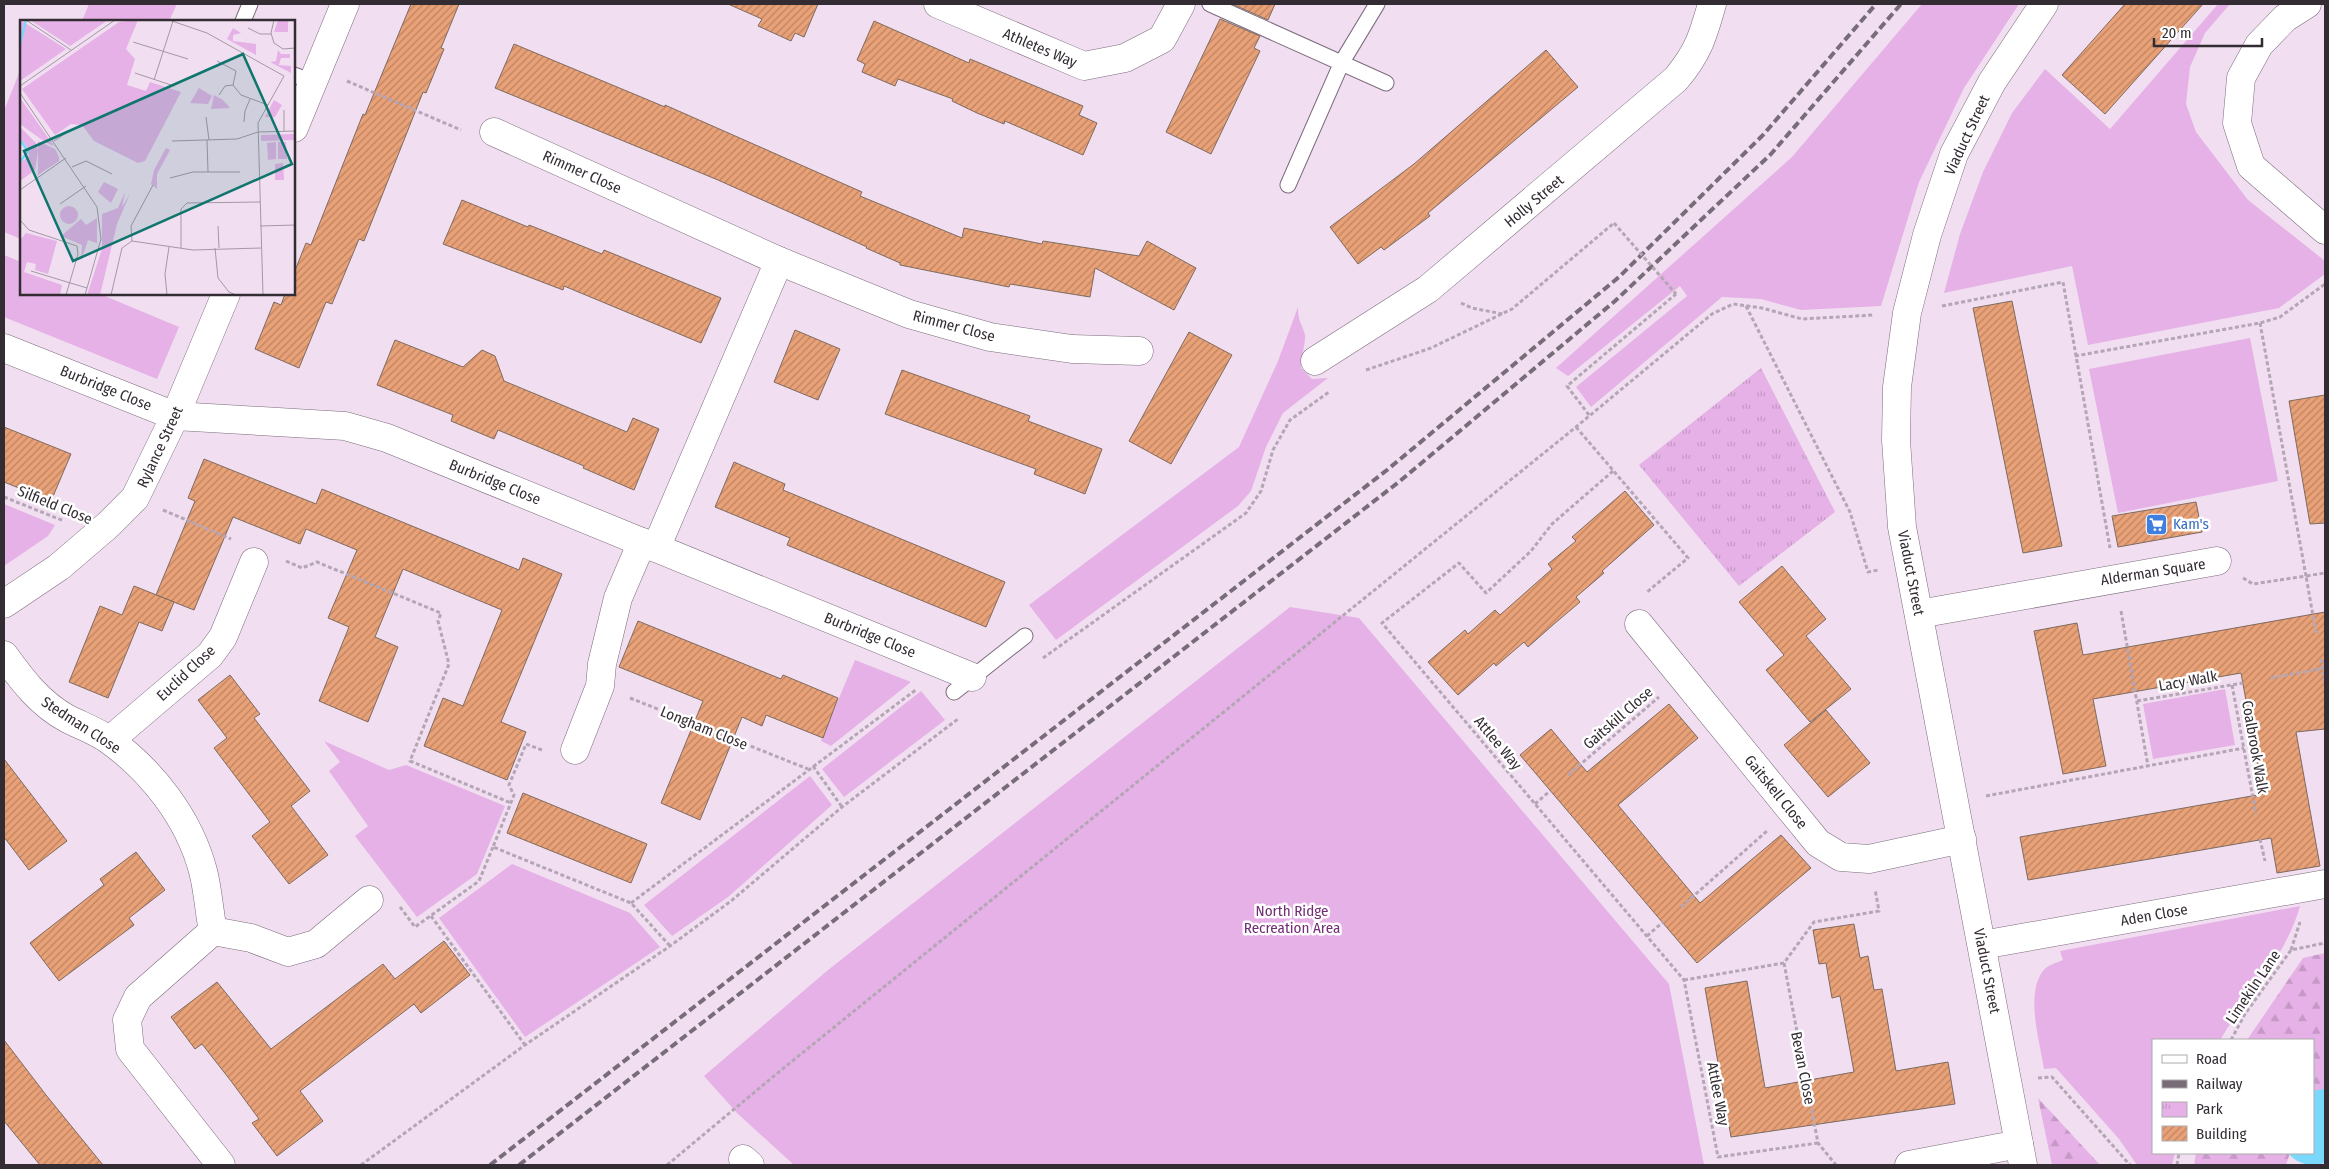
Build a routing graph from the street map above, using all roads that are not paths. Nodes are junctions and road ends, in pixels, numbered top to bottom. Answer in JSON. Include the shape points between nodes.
{"nodes":[{"id":1,"x":250,"y":4,"type":"edge"},
{"id":2,"x":345,"y":4,"type":"edge"},
{"id":3,"x":938,"y":4,"type":"edge"},
{"id":4,"x":1181,"y":4,"type":"edge"},
{"id":5,"x":1210,"y":4,"type":"edge"},
{"id":6,"x":1377,"y":4,"type":"edge"},
{"id":7,"x":1712,"y":4,"type":"edge"},
{"id":8,"x":2044,"y":4,"type":"edge"},
{"id":9,"x":2307,"y":4,"type":"edge"},
{"id":10,"x":243,"y":20,"type":"edge"},
{"id":11,"x":1342,"y":62,"type":"junction"},
{"id":12,"x":308,"y":75,"type":"edge"},
{"id":13,"x":1386,"y":83,"type":"dead end"},
{"id":14,"x":295,"y":124,"type":"edge"},
{"id":15,"x":494,"y":132,"type":"road end"},
{"id":16,"x":1288,"y":185,"type":"dead end"},
{"id":17,"x":2325,"y":230,"type":"edge"},
{"id":18,"x":779,"y":261,"type":"junction"},
{"id":19,"x":226,"y":295,"type":"edge"},
{"id":20,"x":4,"y":348,"type":"edge"},
{"id":21,"x":1139,"y":351,"type":"dead end"},
{"id":22,"x":1315,"y":361,"type":"dead end"},
{"id":23,"x":175,"y":416,"type":"junction"},
{"id":24,"x":649,"y":545,"type":"junction"},
{"id":25,"x":2217,"y":561,"type":"road end"},
{"id":26,"x":254,"y":562,"type":"dead end"},
{"id":27,"x":4,"y":604,"type":"edge"},
{"id":28,"x":1919,"y":614,"type":"junction"},
{"id":29,"x":1639,"y":624,"type":"road end"},
{"id":30,"x":1025,"y":636,"type":"dead end"},
{"id":31,"x":4,"y":655,"type":"edge"},
{"id":32,"x":963,"y":684,"type":"joint"},
{"id":33,"x":110,"y":740,"type":"junction"},
{"id":34,"x":575,"y":750,"type":"road end"},
{"id":35,"x":1962,"y":839,"type":"junction"},
{"id":36,"x":2325,"y":884,"type":"edge"},
{"id":37,"x":369,"y":900,"type":"road end"},
{"id":38,"x":212,"y":931,"type":"junction"},
{"id":39,"x":1982,"y":945,"type":"junction"},
{"id":40,"x":2021,"y":1155,"type":"edge"},
{"id":41,"x":221,"y":1165,"type":"edge"},
{"id":42,"x":1909,"y":1165,"type":"edge"}],
"edges":[{"from":1,"to":10,"type":"lane"},
{"from":2,"to":12,"type":"street"},
{"from":3,"to":4,"type":"street","name":"Athletes Way","via":[[1084,66],[1124,58],[1162,39]]},
{"from":5,"to":11,"type":"lane"},
{"from":6,"to":11,"type":"lane"},
{"from":7,"to":22,"type":"street","name":"Holly Street","via":[[1692,59],[1676,79],[1428,289]]},
{"from":8,"to":28,"type":"street","name":"Viaduct Street","via":[[1992,82],[1954,154],[1927,235],[1907,313],[1897,387],[1896,440],[1902,527]]},
{"from":9,"to":17,"type":"street","via":[[2285,18],[2259,45],[2241,78],[2237,123],[2251,166]]},
{"from":11,"to":13,"type":"lane"},
{"from":11,"to":16,"type":"lane"},
{"from":12,"to":14,"type":"street"},
{"from":15,"to":18,"type":"street","name":"Rimmer Close"},
{"from":18,"to":21,"type":"street","name":"Rimmer Close","via":[[909,314],[990,337],[1072,349]]},
{"from":18,"to":24,"type":"street"},
{"from":19,"to":23,"type":"street","name":"Rylance Street"},
{"from":20,"to":23,"type":"street","name":"Burbridge Close"},
{"from":23,"to":24,"type":"street","name":"Burbridge Close","via":[[353,429],[387,438]]},
{"from":23,"to":27,"type":"street","name":"Rylance Street","via":[[135,498],[59,567]]},
{"from":24,"to":32,"type":"street","name":"Burbridge Close"},
{"from":24,"to":34,"type":"street","via":[[618,598],[600,686]]},
{"from":25,"to":28,"type":"street","name":"Alderman Square"},
{"from":26,"to":33,"type":"street","name":"Euclid Close","via":[[223,637],[210,655]]},
{"from":28,"to":35,"type":"street","name":"Viaduct Street"},
{"from":29,"to":35,"type":"street","name":"Gaitskell Close","via":[[1818,843],[1841,857],[1869,859]]},
{"from":30,"to":32,"type":"lane"},
{"from":31,"to":33,"type":"street","name":"Stedman Close","via":[[40,700]]},
{"from":33,"to":38,"type":"street","name":"Stedman Close","via":[[148,776],[178,811],[202,870]]},
{"from":35,"to":39,"type":"street","name":"Viaduct Street"},
{"from":36,"to":39,"type":"street","name":"Aden Close"},
{"from":37,"to":38,"type":"street","via":[[316,944],[288,952],[251,938]]},
{"from":38,"to":41,"type":"street","via":[[138,997],[127,1020],[130,1049]]},
{"from":39,"to":40,"type":"street","name":"Viaduct Street"},
{"from":40,"to":42,"type":"street"}]}
